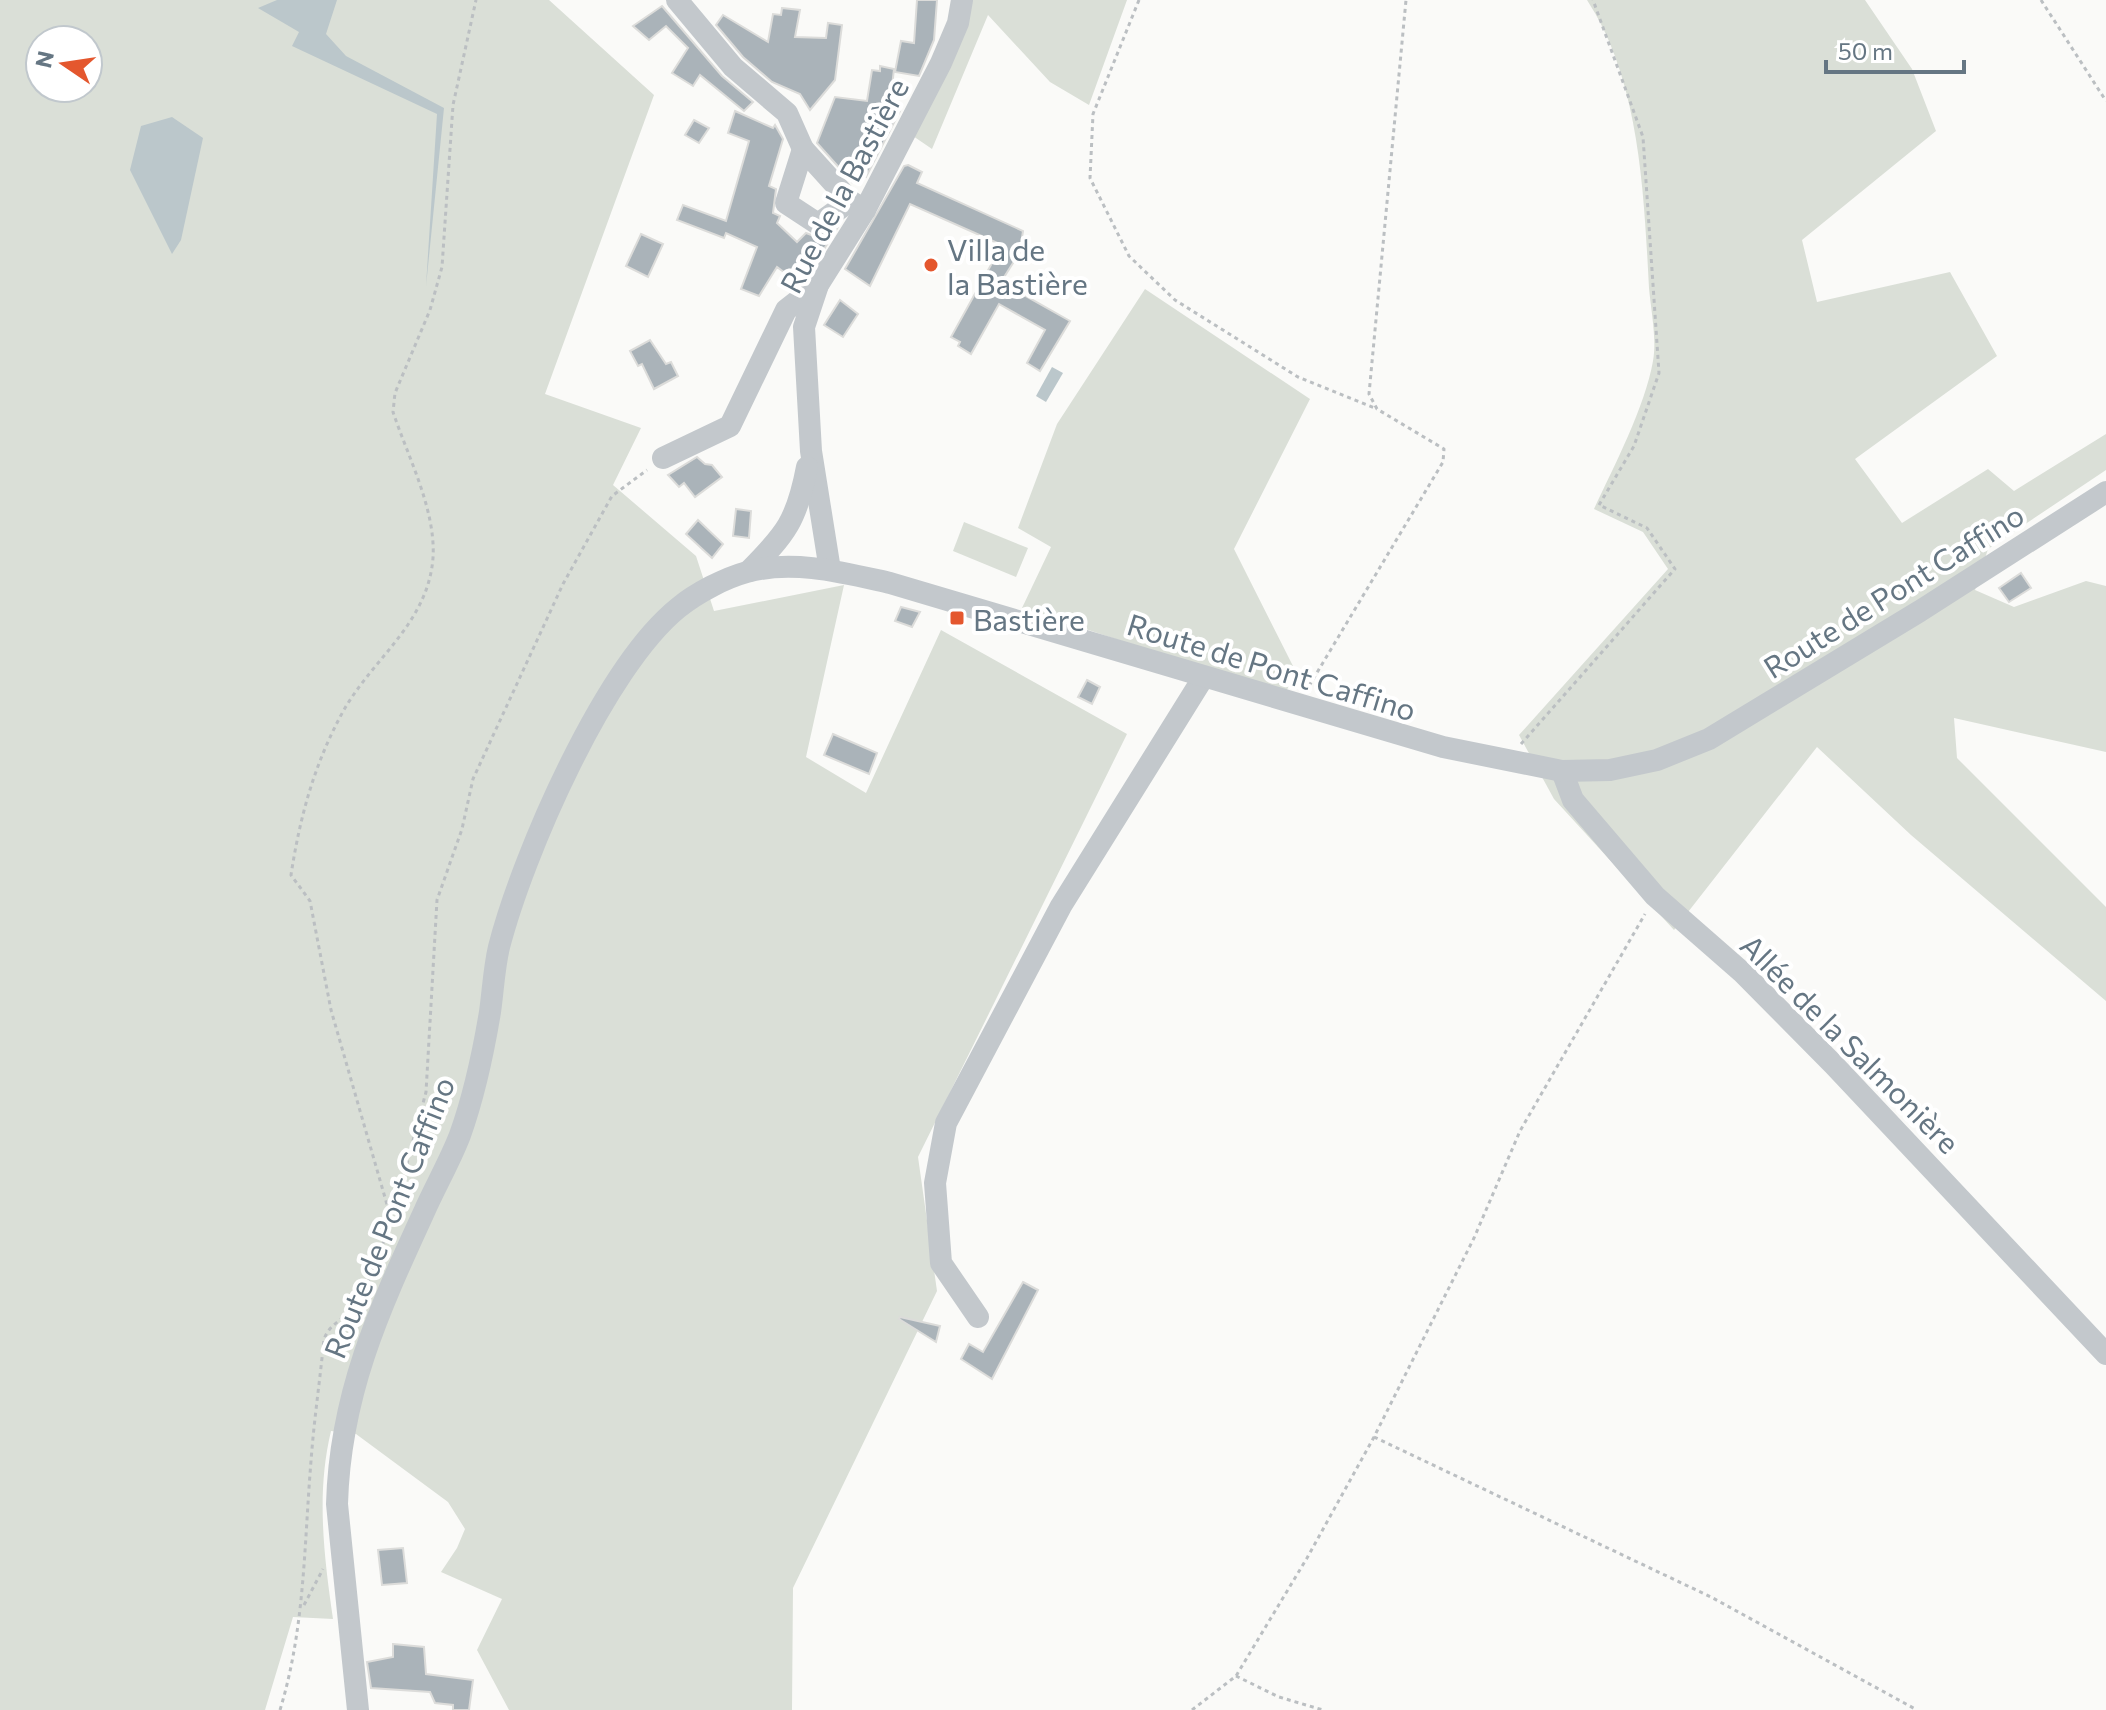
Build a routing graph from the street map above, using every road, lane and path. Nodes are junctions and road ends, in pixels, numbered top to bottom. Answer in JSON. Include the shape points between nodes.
{"nodes":[{"id":1,"x":476,"y":0,"type":"edge"},
{"id":2,"x":677,"y":0,"type":"edge"},
{"id":3,"x":962,"y":0,"type":"edge"},
{"id":4,"x":1139,"y":0,"type":"edge"},
{"id":5,"x":1406,"y":0,"type":"edge"},
{"id":6,"x":1593,"y":0,"type":"edge"},
{"id":7,"x":2041,"y":0,"type":"edge"},
{"id":8,"x":2106,"y":101,"type":"edge"},
{"id":9,"x":803,"y":149,"type":"junction"},
{"id":10,"x":857,"y":206,"type":"junction"},
{"id":11,"x":818,"y":285,"type":"junction"},
{"id":12,"x":1377,"y":409,"type":"junction"},
{"id":13,"x":811,"y":451,"type":"junction"},
{"id":14,"x":663,"y":458,"type":"joint"},
{"id":15,"x":2106,"y":492,"type":"edge"},
{"id":16,"x":785,"y":534,"type":"junction"},
{"id":17,"x":804,"y":567,"type":"junction"},
{"id":18,"x":830,"y":570,"type":"junction"},
{"id":19,"x":749,"y":571,"type":"junction"},
{"id":20,"x":1203,"y":678,"type":"junction"},
{"id":21,"x":1296,"y":706,"type":"junction"},
{"id":22,"x":1505,"y":762,"type":"junction"},
{"id":23,"x":1562,"y":771,"type":"junction"},
{"id":24,"x":1655,"y":896,"type":"junction"},
{"id":25,"x":388,"y":1208,"type":"junction"},
{"id":26,"x":978,"y":1317,"type":"dead end"},
{"id":27,"x":2106,"y":1354,"type":"edge"},
{"id":28,"x":1374,"y":1437,"type":"junction"},
{"id":29,"x":338,"y":1542,"type":"junction"},
{"id":30,"x":302,"y":1608,"type":"junction"},
{"id":31,"x":1236,"y":1676,"type":"junction"},
{"id":32,"x":280,"y":1710,"type":"edge"},
{"id":33,"x":358,"y":1710,"type":"edge"},
{"id":34,"x":1192,"y":1710,"type":"edge"},
{"id":35,"x":1323,"y":1710,"type":"edge"},
{"id":36,"x":1917,"y":1710,"type":"edge"}],
"edges":[{"from":1,"to":25,"type":"path","via":[[453,105],[442,267],[395,393],[393,412],[433,533],[433,560],[408,630],[346,706],[320,757],[291,875],[310,901],[331,1010]]},
{"from":2,"to":9,"type":"street","via":[[733,67],[787,113]]},
{"from":3,"to":10,"type":"street","name":"Rue de la Bastière","via":[[941,63]]},
{"from":4,"to":12,"type":"path","via":[[1093,114],[1091,152],[1090,178],[1129,256],[1175,300],[1298,377]]},
{"from":5,"to":12,"type":"path","via":[[1369,394]]},
{"from":6,"to":22,"type":"path","via":[[1643,137],[1659,373],[1634,446],[1599,505],[1647,528],[1675,569]]},
{"from":7,"to":8,"type":"path"},
{"from":9,"to":10,"type":"street"},
{"from":9,"to":10,"type":"street","via":[[786,203],[818,224]]},
{"from":10,"to":11,"type":"street","name":"Rue de la Bastière"},
{"from":11,"to":13,"type":"street","name":"Rue de la Bastière","via":[[804,327]]},
{"from":11,"to":14,"type":"street","via":[[786,310],[730,426]]},
{"from":12,"to":21,"type":"path","via":[[1444,449],[1443,462]]},
{"from":13,"to":16,"type":"street","via":[[801,500]]},
{"from":13,"to":18,"type":"street"},
{"from":14,"to":25,"type":"path","via":[[612,496],[563,584],[473,779],[437,900],[426,1092],[402,1182]]},
{"from":15,"to":23,"type":"street","name":"Route de Pont Caffino","via":[[1709,739],[1657,760],[1610,770]]},
{"from":16,"to":17,"type":"street"},
{"from":16,"to":19,"type":"street"},
{"from":17,"to":18,"type":"street","name":"Route de Pont Caffino"},
{"from":17,"to":19,"type":"street","name":"Route de Pont Caffino"},
{"from":18,"to":20,"type":"street","name":"Route de Pont Caffino","via":[[904,587]]},
{"from":19,"to":29,"type":"street","name":"Route de Pont Caffino","via":[[678,608],[649,640],[625,671],[559,787],[498,949],[485,1044],[459,1138],[384,1299],[352,1385],[337,1471]]},
{"from":20,"to":21,"type":"street","name":"Route de Pont Caffino"},
{"from":20,"to":26,"type":"street","via":[[1061,906],[946,1123],[935,1183],[941,1263]]},
{"from":21,"to":22,"type":"street","name":"Route de Pont Caffino"},
{"from":22,"to":23,"type":"street","name":"Route de Pont Caffino"},
{"from":23,"to":24,"type":"street","name":"Allée de la Salmonière","via":[[1573,800]]},
{"from":24,"to":27,"type":"street","name":"Allée de la Salmonière","via":[[1743,973],[1833,1064]]},
{"from":24,"to":28,"type":"path","via":[[1520,1131],[1474,1238]]},
{"from":25,"to":30,"type":"path","via":[[388,1234],[374,1267],[347,1314],[330,1325],[324,1339]]},
{"from":28,"to":31,"type":"path"},
{"from":28,"to":36,"type":"path","via":[[1711,1597]]},
{"from":29,"to":30,"type":"path"},
{"from":29,"to":33,"type":"street","name":"Route de Pont Caffino"},
{"from":30,"to":32,"type":"path"},
{"from":31,"to":34,"type":"path"},
{"from":31,"to":35,"type":"path"}]}
